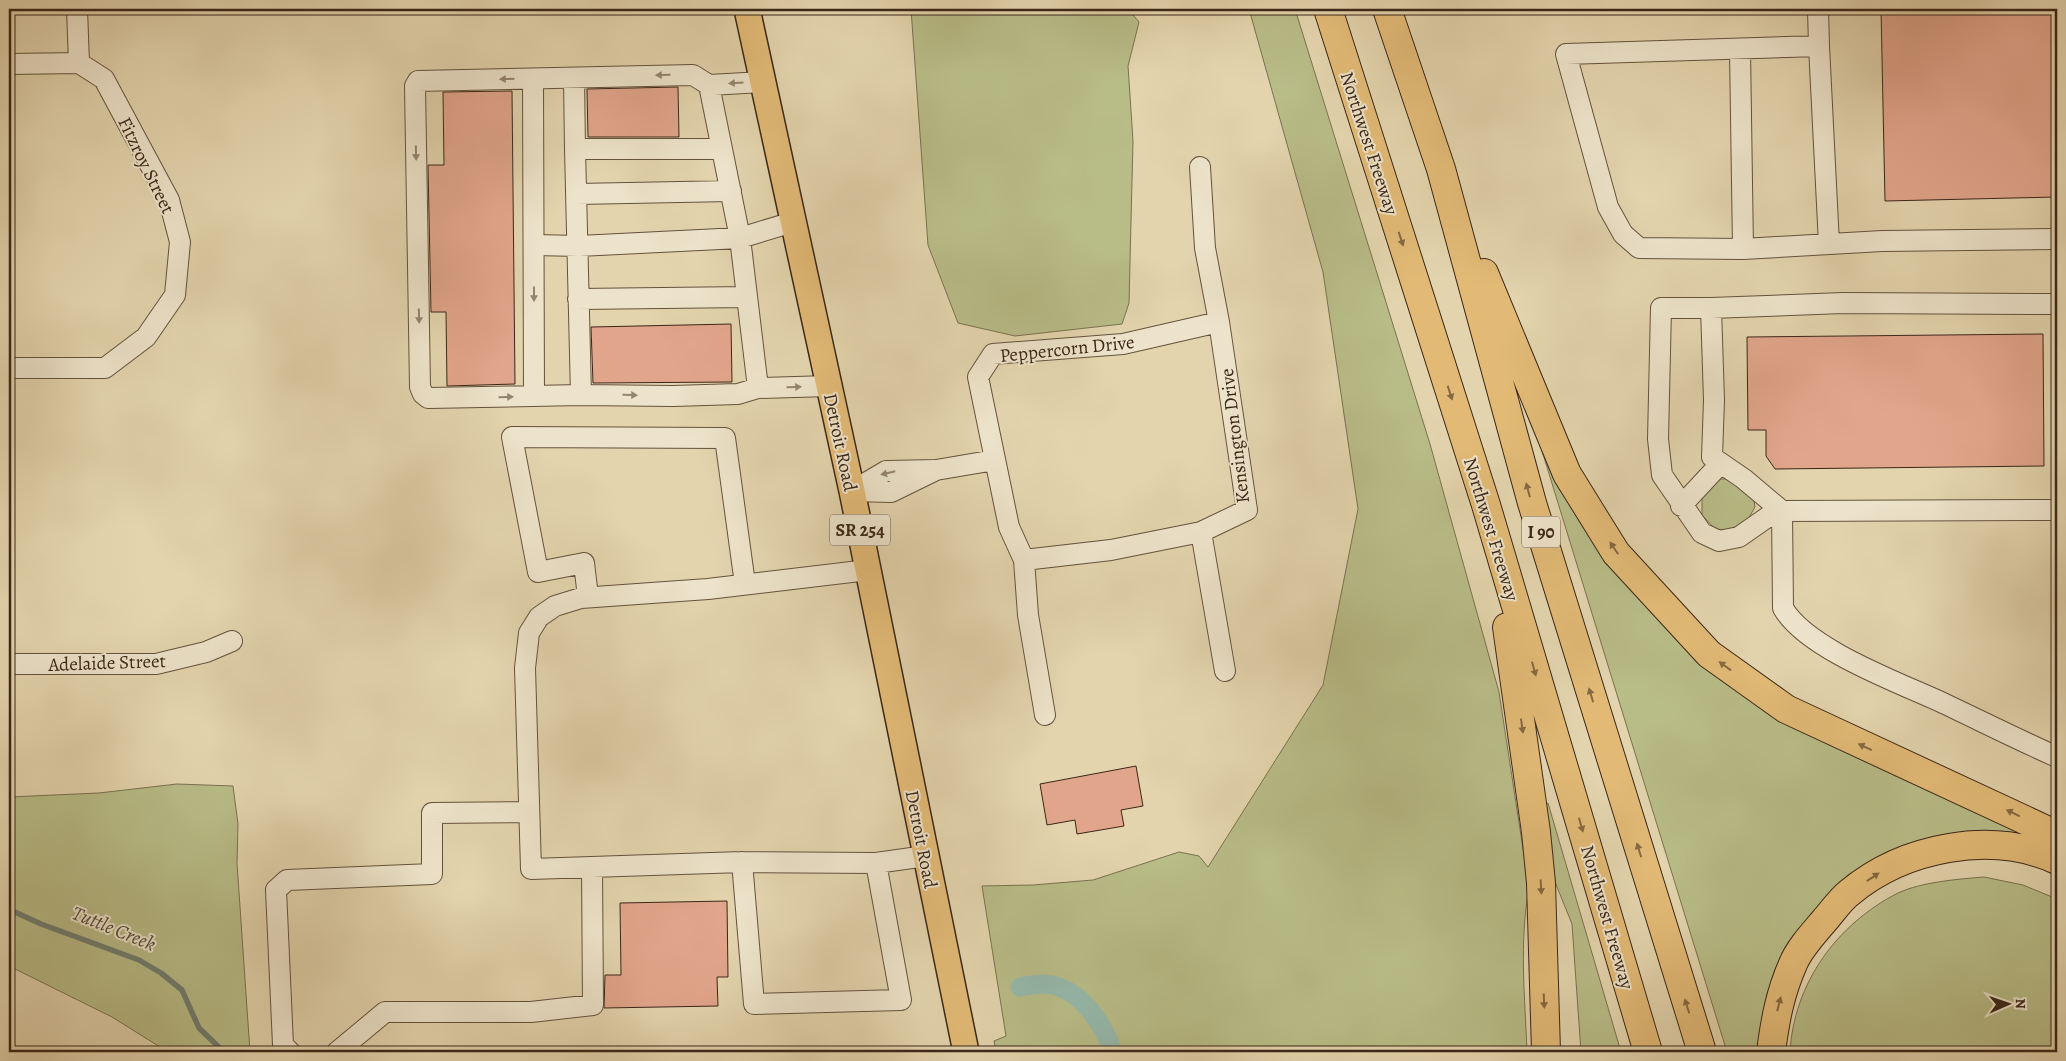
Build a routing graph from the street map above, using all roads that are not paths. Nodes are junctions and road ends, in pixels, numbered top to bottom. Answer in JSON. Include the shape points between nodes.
{"nodes":[{"id":1,"x":78,"y":9,"type":"edge"},
{"id":2,"x":747,"y":9,"type":"edge"},
{"id":3,"x":1328,"y":9,"type":"edge"},
{"id":4,"x":1387,"y":9,"type":"edge"},
{"id":5,"x":1818,"y":9,"type":"edge"},
{"id":6,"x":1820,"y":46,"type":"junction"},
{"id":7,"x":1740,"y":50,"type":"junction"},
{"id":8,"x":78,"y":63,"type":"junction"},
{"id":9,"x":9,"y":64,"type":"edge"},
{"id":10,"x":533,"y":78,"type":"junction"},
{"id":11,"x":574,"y":78,"type":"junction"},
{"id":12,"x":763,"y":82,"type":"junction"},
{"id":13,"x":709,"y":85,"type":"junction"},
{"id":14,"x":575,"y":149,"type":"junction"},
{"id":15,"x":722,"y":149,"type":"junction"},
{"id":16,"x":1200,"y":167,"type":"dead end"},
{"id":17,"x":1442,"y":169,"type":"junction"},
{"id":18,"x":730,"y":191,"type":"junction"},
{"id":19,"x":577,"y":194,"type":"junction"},
{"id":20,"x":793,"y":222,"type":"junction"},
{"id":21,"x":740,"y":238,"type":"junction"},
{"id":22,"x":2057,"y":239,"type":"edge"},
{"id":23,"x":1829,"y":244,"type":"junction"},
{"id":24,"x":534,"y":246,"type":"junction"},
{"id":25,"x":579,"y":246,"type":"junction"},
{"id":26,"x":1743,"y":249,"type":"junction"},
{"id":27,"x":747,"y":297,"type":"junction"},
{"id":28,"x":578,"y":299,"type":"junction"},
{"id":29,"x":2057,"y":304,"type":"edge"},
{"id":30,"x":1711,"y":308,"type":"junction"},
{"id":31,"x":1219,"y":322,"type":"junction"},
{"id":32,"x":9,"y":368,"type":"edge"},
{"id":33,"x":829,"y":386,"type":"junction"},
{"id":34,"x":758,"y":388,"type":"junction"},
{"id":35,"x":534,"y":395,"type":"junction"},
{"id":36,"x":581,"y":395,"type":"junction"},
{"id":37,"x":994,"y":460,"type":"junction"},
{"id":38,"x":1721,"y":463,"type":"junction"},
{"id":39,"x":852,"y":491,"type":"junction"},
{"id":40,"x":1486,"y":505,"type":"junction"},
{"id":41,"x":1682,"y":506,"type":"junction"},
{"id":42,"x":2057,"y":510,"type":"edge"},
{"id":43,"x":1782,"y":511,"type":"junction"},
{"id":44,"x":1201,"y":532,"type":"junction"},
{"id":45,"x":1024,"y":560,"type":"junction"},
{"id":46,"x":868,"y":570,"type":"junction"},
{"id":47,"x":745,"y":584,"type":"junction"},
{"id":48,"x":588,"y":597,"type":"junction"},
{"id":49,"x":232,"y":641,"type":"dead end"},
{"id":50,"x":9,"y":664,"type":"edge"},
{"id":51,"x":1224,"y":671,"type":"dead end"},
{"id":52,"x":1045,"y":715,"type":"dead end"},
{"id":53,"x":2057,"y":757,"type":"edge"},
{"id":54,"x":529,"y":812,"type":"junction"},
{"id":55,"x":2057,"y":835,"type":"edge"},
{"id":56,"x":926,"y":856,"type":"junction"},
{"id":57,"x":2057,"y":860,"type":"edge"},
{"id":58,"x":742,"y":862,"type":"junction"},
{"id":59,"x":876,"y":863,"type":"junction"},
{"id":60,"x":592,"y":867,"type":"junction"},
{"id":61,"x":290,"y":1052,"type":"edge"},
{"id":62,"x":337,"y":1052,"type":"edge"},
{"id":63,"x":966,"y":1052,"type":"edge"},
{"id":64,"x":1546,"y":1052,"type":"edge"},
{"id":65,"x":1648,"y":1052,"type":"edge"},
{"id":66,"x":1702,"y":1052,"type":"edge"},
{"id":67,"x":1771,"y":1052,"type":"edge"}],
"edges":[{"from":1,"to":8,"type":"street"},
{"from":2,"to":12,"type":"main road","name":"Detroit Road","number":"SR 254"},
{"from":3,"to":40,"type":"highway","name":"Northwest Freeway","number":"I 90","one_way":true},
{"from":4,"to":17,"type":"highway","number":"I 90"},
{"from":5,"to":6,"type":"street"},
{"from":6,"to":7,"type":"street"},
{"from":6,"to":23,"type":"street"},
{"from":7,"to":26,"type":"street"},
{"from":7,"to":26,"type":"street","via":[[1566,54],[1608,207],[1623,234],[1639,248]]},
{"from":8,"to":9,"type":"street"},
{"from":8,"to":32,"type":"street","name":"Fitzroy Street","via":[[104,80],[169,200],[180,242],[175,295],[146,337],[105,368]]},
{"from":10,"to":11,"type":"street"},
{"from":10,"to":24,"type":"street"},
{"from":10,"to":35,"type":"street","one_way":true,"via":[[418,81],[415,86],[420,387],[428,398]]},
{"from":13,"to":11,"type":"street","one_way":true,"via":[[693,75]]},
{"from":11,"to":14,"type":"street"},
{"from":12,"to":13,"type":"street","one_way":true},
{"from":12,"to":20,"type":"main road","name":"Detroit Road","number":"SR 254"},
{"from":13,"to":15,"type":"street"},
{"from":14,"to":15,"type":"street"},
{"from":14,"to":19,"type":"street"},
{"from":15,"to":18,"type":"street"},
{"from":16,"to":31,"type":"street","name":"Kensington Drive","via":[[1205,248]]},
{"from":55,"to":17,"type":"highway","one_way":true,"via":[[1786,710],[1709,654],[1616,553],[1567,474]]},
{"from":66,"to":17,"type":"highway","number":"I 90","one_way":true,"via":[[1532,503]]},
{"from":18,"to":19,"type":"street"},
{"from":18,"to":21,"type":"street"},
{"from":19,"to":25,"type":"street"},
{"from":20,"to":21,"type":"street"},
{"from":20,"to":33,"type":"main road","name":"Detroit Road","number":"SR 254"},
{"from":21,"to":25,"type":"street"},
{"from":21,"to":27,"type":"street"},
{"from":22,"to":23,"type":"street"},
{"from":23,"to":26,"type":"street"},
{"from":24,"to":25,"type":"street"},
{"from":24,"to":35,"type":"street","one_way":true},
{"from":25,"to":28,"type":"street"},
{"from":27,"to":28,"type":"street"},
{"from":27,"to":34,"type":"street"},
{"from":28,"to":36,"type":"street"},
{"from":29,"to":30,"type":"street","via":[[1843,303]]},
{"from":30,"to":38,"type":"street","via":[[1712,457]]},
{"from":30,"to":41,"type":"street","via":[[1661,308],[1658,439],[1662,475]]},
{"from":31,"to":37,"type":"street","name":"Peppercorn Drive","via":[[1123,344],[993,354],[978,377]]},
{"from":31,"to":44,"type":"street","name":"Kensington Drive","via":[[1247,510]]},
{"from":34,"to":33,"type":"street","one_way":true},
{"from":33,"to":39,"type":"main road","name":"Detroit Road","number":"SR 254"},
{"from":36,"to":34,"type":"street","one_way":true,"via":[[738,394]]},
{"from":35,"to":36,"type":"street"},
{"from":37,"to":39,"type":"street","via":[[936,470],[886,471]]},
{"from":37,"to":45,"type":"street","name":"Peppercorn Drive","via":[[1009,527]]},
{"from":38,"to":41,"type":"street"},
{"from":38,"to":43,"type":"street"},
{"from":39,"to":46,"type":"main road","name":"Detroit Road","number":"SR 254"},
{"from":40,"to":64,"type":"highway","one_way":true,"via":[[1516,683],[1536,832],[1541,883]]},
{"from":40,"to":65,"type":"highway","name":"Northwest Freeway","number":"I 90","one_way":true},
{"from":41,"to":43,"type":"street","via":[[1702,533],[1719,541],[1739,538],[1769,516]]},
{"from":42,"to":43,"type":"street"},
{"from":43,"to":53,"type":"street","via":[[1783,608],[1801,629],[1878,674]]},
{"from":44,"to":45,"type":"street","name":"Kensington Drive","via":[[1112,550]]},
{"from":44,"to":51,"type":"street"},
{"from":45,"to":52,"type":"street","name":"Peppercorn Drive","via":[[1028,615]]},
{"from":46,"to":47,"type":"street"},
{"from":46,"to":56,"type":"main road","name":"Detroit Road","number":"SR 254"},
{"from":47,"to":48,"type":"street"},
{"from":47,"to":48,"type":"street","via":[[725,438],[512,437],[538,572],[584,563]]},
{"from":48,"to":54,"type":"street","via":[[556,606],[539,617],[529,633],[525,668]]},
{"from":49,"to":50,"type":"street","name":"Adelaide Street","via":[[206,652],[156,664]]},
{"from":54,"to":60,"type":"street","via":[[531,869]]},
{"from":54,"to":61,"type":"street","via":[[432,813],[432,874],[286,880],[276,890],[283,1045]]},
{"from":56,"to":59,"type":"street"},
{"from":56,"to":63,"type":"main road","name":"Detroit Road","number":"SR 254"},
{"from":67,"to":57,"type":"highway","one_way":true,"via":[[1778,1004],[1793,962],[1814,932],[1849,893],[1880,872],[1920,854],[1962,845],[2005,846]]},
{"from":58,"to":59,"type":"street"},
{"from":58,"to":59,"type":"street","via":[[754,1004],[901,1000]]},
{"from":58,"to":60,"type":"street"},
{"from":60,"to":62,"type":"street","via":[[593,1005],[531,1012],[385,1012]]}]}
